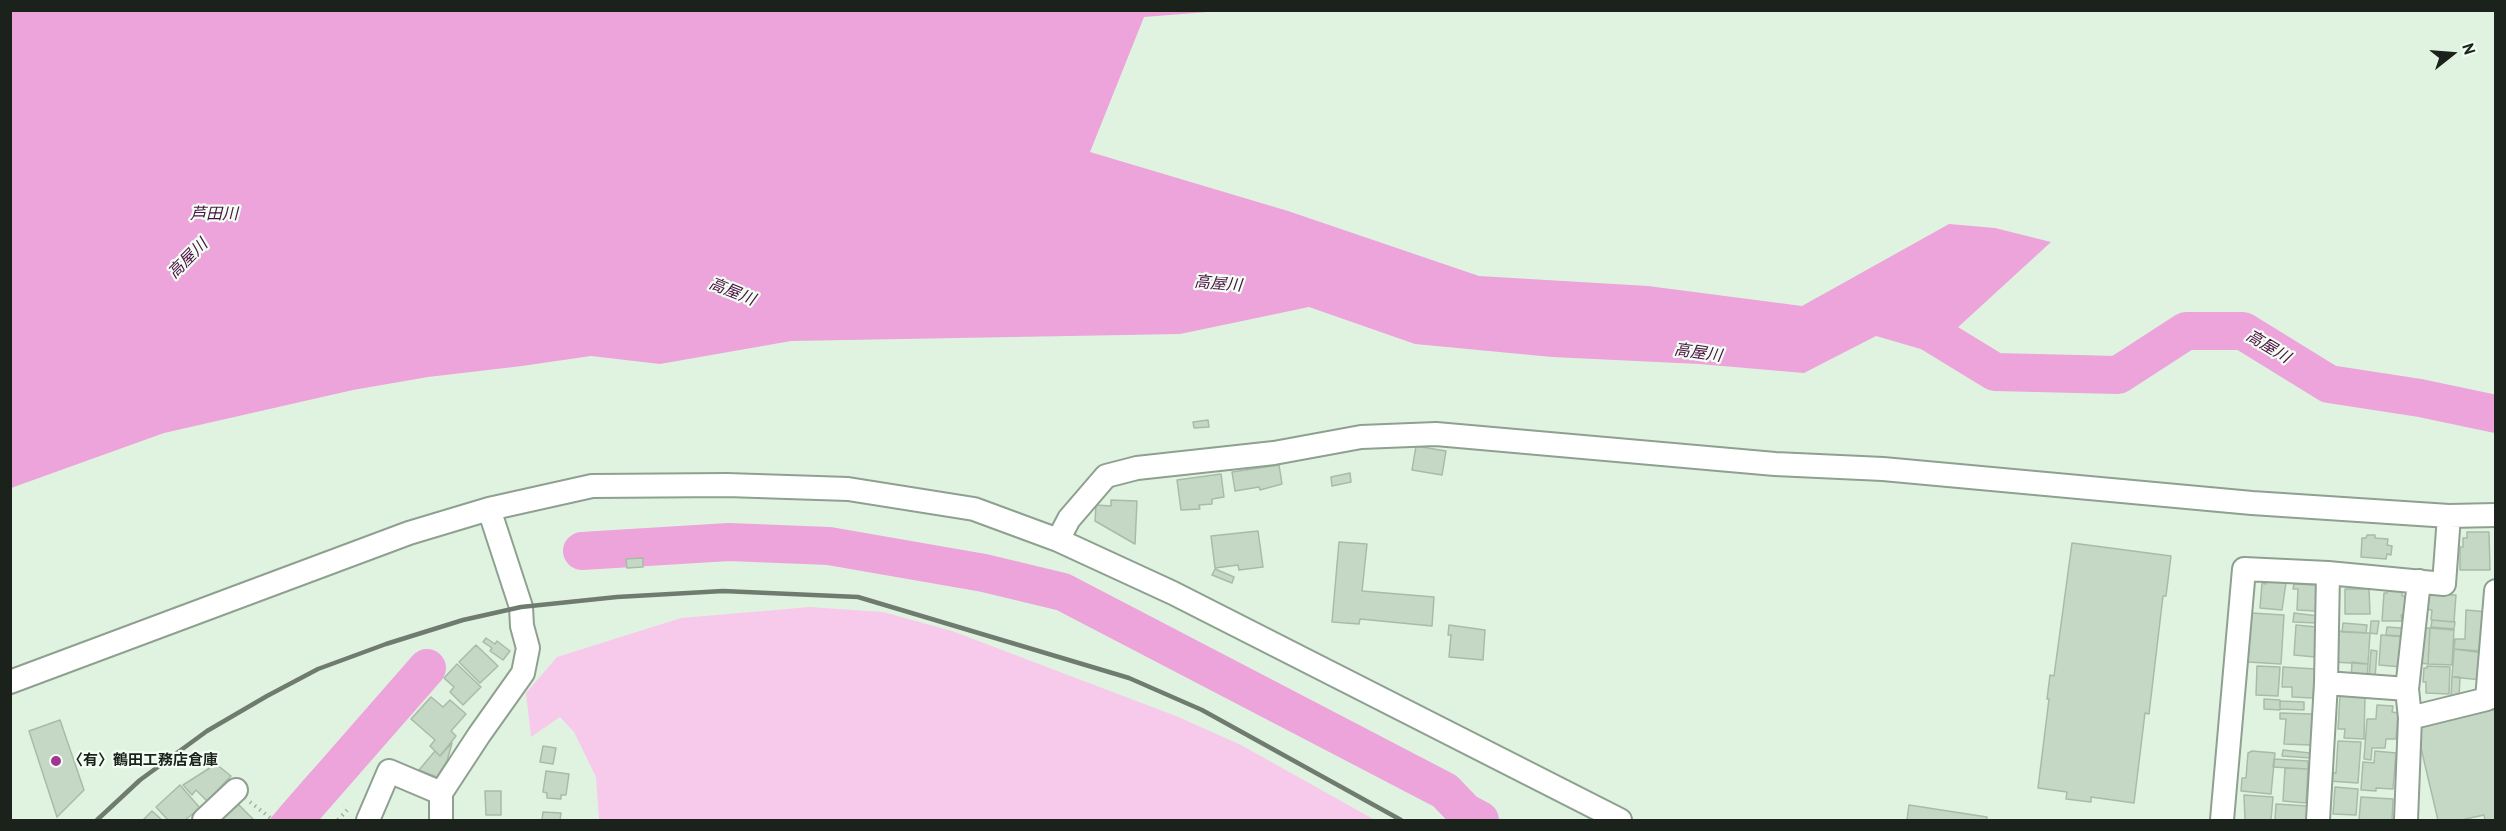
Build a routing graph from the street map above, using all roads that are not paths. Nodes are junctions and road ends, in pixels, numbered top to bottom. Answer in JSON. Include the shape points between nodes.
{"nodes":[{"id":1,"x":489,"y":509,"type":"junction"},
{"id":2,"x":2496,"y":515,"type":"edge"},
{"id":3,"x":2449,"y":516,"type":"junction"},
{"id":4,"x":1058,"y":540,"type":"junction"},
{"id":5,"x":2328,"y":573,"type":"junction"},
{"id":6,"x":2418,"y":581,"type":"junction"},
{"id":7,"x":2496,"y":591,"type":"edge"},
{"id":8,"x":13,"y":678,"type":"edge"},
{"id":9,"x":2326,"y":683,"type":"junction"},
{"id":10,"x":2407,"y":689,"type":"junction"},
{"id":11,"x":2491,"y":699,"type":"edge"},
{"id":12,"x":2410,"y":718,"type":"junction"},
{"id":13,"x":236,"y":790,"type":"dead end"},
{"id":14,"x":441,"y":793,"type":"junction"},
{"id":15,"x":204,"y":820,"type":"edge"},
{"id":16,"x":368,"y":820,"type":"edge"},
{"id":17,"x":441,"y":820,"type":"edge"},
{"id":18,"x":1620,"y":820,"type":"edge"},
{"id":19,"x":2222,"y":820,"type":"edge"},
{"id":20,"x":2318,"y":820,"type":"edge"},
{"id":21,"x":2406,"y":820,"type":"edge"}],
"edges":[{"from":1,"to":4,"type":"street","via":[[592,486],[848,489],[974,509]]},
{"from":1,"to":8,"type":"street","via":[[409,533]]},
{"from":1,"to":14,"type":"street","via":[[521,607],[528,648],[523,673]]},
{"from":2,"to":3,"type":"street"},
{"from":3,"to":4,"type":"street","via":[[1436,434],[1361,437],[1274,453],[1137,468],[1106,477],[1068,519]]},
{"from":3,"to":6,"type":"street","via":[[2444,584]]},
{"from":4,"to":18,"type":"street","via":[[1173,593]]},
{"from":5,"to":6,"type":"street"},
{"from":5,"to":9,"type":"street"},
{"from":5,"to":19,"type":"street","via":[[2244,569]]},
{"from":6,"to":10,"type":"street"},
{"from":7,"to":11,"type":"street"},
{"from":9,"to":10,"type":"street"},
{"from":9,"to":20,"type":"street"},
{"from":10,"to":12,"type":"street"},
{"from":11,"to":12,"type":"street"},
{"from":12,"to":21,"type":"street"},
{"from":13,"to":15,"type":"street"},
{"from":14,"to":16,"type":"street","via":[[389,771]]},
{"from":14,"to":17,"type":"street"}]}
